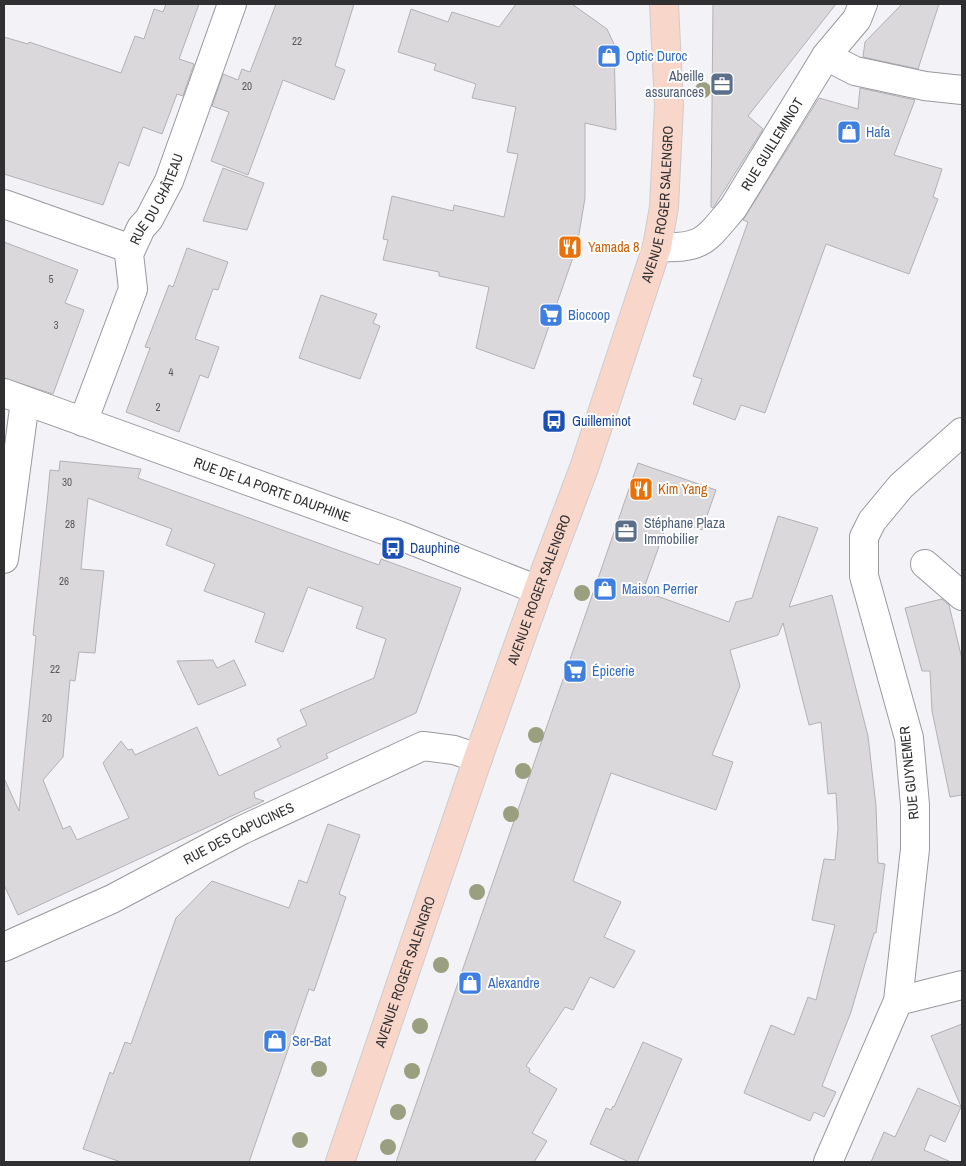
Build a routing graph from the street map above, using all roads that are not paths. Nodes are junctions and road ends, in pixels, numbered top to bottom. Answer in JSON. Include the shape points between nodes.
{"nodes":[{"id":1,"x":232,"y":4,"type":"edge"},
{"id":2,"x":664,"y":4,"type":"edge"},
{"id":3,"x":864,"y":9,"type":"edge"},
{"id":4,"x":826,"y":56,"type":"junction"},
{"id":5,"x":962,"y":90,"type":"edge"},
{"id":6,"x":4,"y":204,"type":"edge"},
{"id":7,"x":657,"y":247,"type":"junction"},
{"id":8,"x":130,"y":249,"type":"junction"},
{"id":9,"x":14,"y":397,"type":"edge"},
{"id":10,"x":84,"y":422,"type":"junction"},
{"id":11,"x":962,"y":432,"type":"edge"},
{"id":12,"x":4,"y":559,"type":"edge"},
{"id":13,"x":925,"y":564,"type":"dead end"},
{"id":14,"x":538,"y":590,"type":"junction"},
{"id":15,"x":962,"y":596,"type":"edge"},
{"id":16,"x":478,"y":758,"type":"junction"},
{"id":17,"x":4,"y":947,"type":"edge"},
{"id":18,"x":962,"y":985,"type":"edge"},
{"id":19,"x":898,"y":1001,"type":"junction"},
{"id":20,"x":340,"y":1162,"type":"edge"},
{"id":21,"x":828,"y":1162,"type":"edge"}],
"edges":[{"from":1,"to":8,"type":"street","name":"RUE DU CHÂTEAU","via":[[169,181]]},
{"from":2,"to":7,"type":"main road","name":"AVENUE ROGER SALENGRO","via":[[669,105],[664,207]]},
{"from":3,"to":4,"type":"street","name":"RUE GUILLEMINOT"},
{"from":4,"to":5,"type":"street","via":[[855,71],[925,86]]},
{"from":4,"to":7,"type":"street","name":"RUE GUILLEMINOT","via":[[733,208],[719,224],[703,242],[682,248]]},
{"from":6,"to":8,"type":"street"},
{"from":7,"to":14,"type":"main road","name":"AVENUE ROGER SALENGRO","via":[[584,468]]},
{"from":8,"to":10,"type":"street","name":"RUE DU CHÂTEAU","via":[[134,289]]},
{"from":9,"to":10,"type":"street","name":"RUE DE LA PORTE DAUPHINE"},
{"from":9,"to":12,"type":"street"},
{"from":10,"to":14,"type":"street","name":"RUE DE LA PORTE DAUPHINE","via":[[398,535]]},
{"from":11,"to":19,"type":"street","name":"RUE GUYNEMER","via":[[901,486],[872,521],[864,537],[864,576],[908,738],[915,805],[915,849]]},
{"from":13,"to":15,"type":"street"},
{"from":14,"to":16,"type":"main road","name":"AVENUE ROGER SALENGRO"},
{"from":16,"to":17,"type":"street","name":"RUE DES CAPUCINES","via":[[454,750],[423,746],[242,830],[112,899]]},
{"from":16,"to":20,"type":"main road","name":"AVENUE ROGER SALENGRO"},
{"from":18,"to":19,"type":"street"},
{"from":19,"to":21,"type":"street","name":"RUE GUYNEMER"}]}
